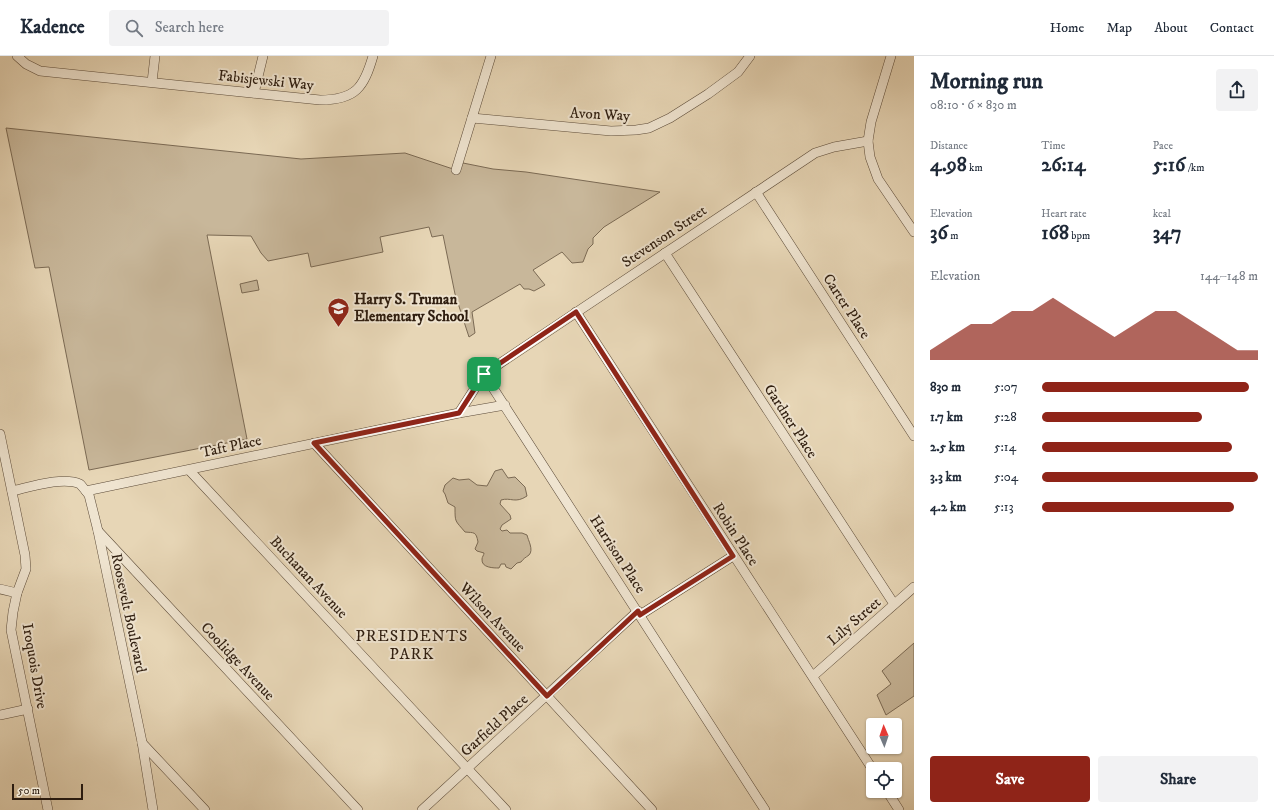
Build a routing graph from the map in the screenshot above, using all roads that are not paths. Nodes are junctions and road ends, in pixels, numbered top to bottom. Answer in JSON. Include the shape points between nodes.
{"nodes":[{"id":1,"x":17,"y":56,"type":"edge"},
{"id":2,"x":155,"y":56,"type":"edge"},
{"id":3,"x":262,"y":56,"type":"edge"},
{"id":4,"x":373,"y":56,"type":"edge"},
{"id":5,"x":491,"y":56,"type":"edge"},
{"id":6,"x":750,"y":56,"type":"edge"},
{"id":7,"x":891,"y":56,"type":"edge"},
{"id":8,"x":152,"y":82,"type":"junction"},
{"id":9,"x":254,"y":93,"type":"junction"},
{"id":10,"x":472,"y":118,"type":"junction"},
{"id":11,"x":868,"y":141,"type":"junction"},
{"id":12,"x":456,"y":170,"type":"dead end"},
{"id":13,"x":756,"y":192,"type":"junction"},
{"id":14,"x":914,"y":232,"type":"edge"},
{"id":15,"x":665,"y":253,"type":"junction"},
{"id":16,"x":576,"y":312,"type":"junction"},
{"id":17,"x":484,"y":374,"type":"junction"},
{"id":18,"x":505,"y":405,"type":"junction"},
{"id":19,"x":459,"y":413,"type":"junction"},
{"id":20,"x":0,"y":434,"type":"edge"},
{"id":21,"x":914,"y":436,"type":"edge"},
{"id":22,"x":314,"y":443,"type":"junction"},
{"id":23,"x":189,"y":470,"type":"junction"},
{"id":24,"x":12,"y":491,"type":"junction"},
{"id":25,"x":86,"y":491,"type":"junction"},
{"id":26,"x":98,"y":531,"type":"junction"},
{"id":27,"x":733,"y":556,"type":"junction"},
{"id":28,"x":914,"y":587,"type":"edge"},
{"id":29,"x":0,"y":589,"type":"edge"},
{"id":30,"x":17,"y":593,"type":"junction"},
{"id":31,"x":894,"y":604,"type":"junction"},
{"id":32,"x":639,"y":613,"type":"junction"},
{"id":33,"x":813,"y":676,"type":"junction"},
{"id":34,"x":547,"y":696,"type":"junction"},
{"id":35,"x":28,"y":709,"type":"junction"},
{"id":36,"x":0,"y":715,"type":"edge"},
{"id":37,"x":142,"y":742,"type":"junction"},
{"id":38,"x":868,"y":762,"type":"edge"},
{"id":39,"x":467,"y":768,"type":"junction"},
{"id":40,"x":891,"y":798,"type":"edge"},
{"id":41,"x":48,"y":810,"type":"edge"},
{"id":42,"x":153,"y":810,"type":"edge"},
{"id":43,"x":205,"y":810,"type":"edge"},
{"id":44,"x":358,"y":810,"type":"edge"},
{"id":45,"x":422,"y":810,"type":"edge"},
{"id":46,"x":506,"y":810,"type":"edge"},
{"id":47,"x":652,"y":810,"type":"edge"},
{"id":48,"x":766,"y":810,"type":"edge"},
{"id":49,"x":899,"y":810,"type":"edge"}],
"edges":[{"from":1,"to":8,"type":"street","name":"Fabisjewski Way","via":[[40,71]]},
{"from":2,"to":8,"type":"street"},
{"from":3,"to":9,"type":"street"},
{"from":4,"to":9,"type":"street","name":"Fabisjewski Way","via":[[363,83],[344,97],[320,100]]},
{"from":5,"to":10,"type":"street"},
{"from":6,"to":10,"type":"street","name":"Avon Way","via":[[738,72],[708,94],[649,128],[611,131]]},
{"from":7,"to":11,"type":"street","via":[[871,122]]},
{"from":8,"to":9,"type":"street","name":"Fabisjewski Way"},
{"from":10,"to":12,"type":"street"},
{"from":11,"to":13,"type":"street","name":"Stevenson Street","via":[[815,153]]},
{"from":11,"to":14,"type":"street","via":[[870,157],[878,179]]},
{"from":13,"to":15,"type":"street","name":"Stevenson Street"},
{"from":13,"to":21,"type":"street","name":"Carter Place"},
{"from":15,"to":16,"type":"street","name":"Stevenson Street"},
{"from":15,"to":31,"type":"street","name":"Gardner Place"},
{"from":16,"to":17,"type":"street","name":"Stevenson Street"},
{"from":16,"to":27,"type":"street","name":"Robin Place"},
{"from":17,"to":18,"type":"street","name":"Harrison Place"},
{"from":17,"to":19,"type":"street"},
{"from":18,"to":19,"type":"street","name":"Taft Place"},
{"from":18,"to":32,"type":"street","name":"Harrison Place"},
{"from":19,"to":22,"type":"street","name":"Taft Place"},
{"from":20,"to":24,"type":"street","name":"Iroquois Drive"},
{"from":22,"to":23,"type":"street","name":"Taft Place"},
{"from":22,"to":34,"type":"street","name":"Wilson Avenue"},
{"from":23,"to":25,"type":"street","name":"Taft Place"},
{"from":23,"to":39,"type":"street","name":"Buchanan Avenue"},
{"from":24,"to":25,"type":"street","via":[[54,482],[70,482],[81,485]]},
{"from":24,"to":30,"type":"street","name":"Iroquois Drive","via":[[26,569]]},
{"from":25,"to":26,"type":"street","name":"Roosevelt Boulevard"},
{"from":26,"to":37,"type":"street","name":"Roosevelt Boulevard"},
{"from":26,"to":44,"type":"street","name":"Coolidge Avenue"},
{"from":27,"to":32,"type":"street","name":"Garfield Place"},
{"from":27,"to":33,"type":"street","name":"Robin Place"},
{"from":28,"to":31,"type":"street","name":"Lily Street"},
{"from":29,"to":30,"type":"street"},
{"from":30,"to":35,"type":"street","name":"Iroquois Drive","via":[[11,630]]},
{"from":31,"to":33,"type":"street","name":"Lily Street"},
{"from":32,"to":34,"type":"street","name":"Garfield Place"},
{"from":32,"to":48,"type":"street","name":"Harrison Place"},
{"from":33,"to":38,"type":"street","name":"Robin Place"},
{"from":34,"to":39,"type":"street","name":"Garfield Place"},
{"from":34,"to":47,"type":"street","name":"Wilson Avenue"},
{"from":35,"to":36,"type":"street"},
{"from":35,"to":41,"type":"street","name":"Iroquois Drive"},
{"from":37,"to":42,"type":"street","name":"Roosevelt Boulevard"},
{"from":37,"to":43,"type":"street"},
{"from":39,"to":45,"type":"street","name":"Garfield Place"},
{"from":39,"to":46,"type":"street","name":"Buchanan Avenue"},
{"from":40,"to":49,"type":"street"}]}
